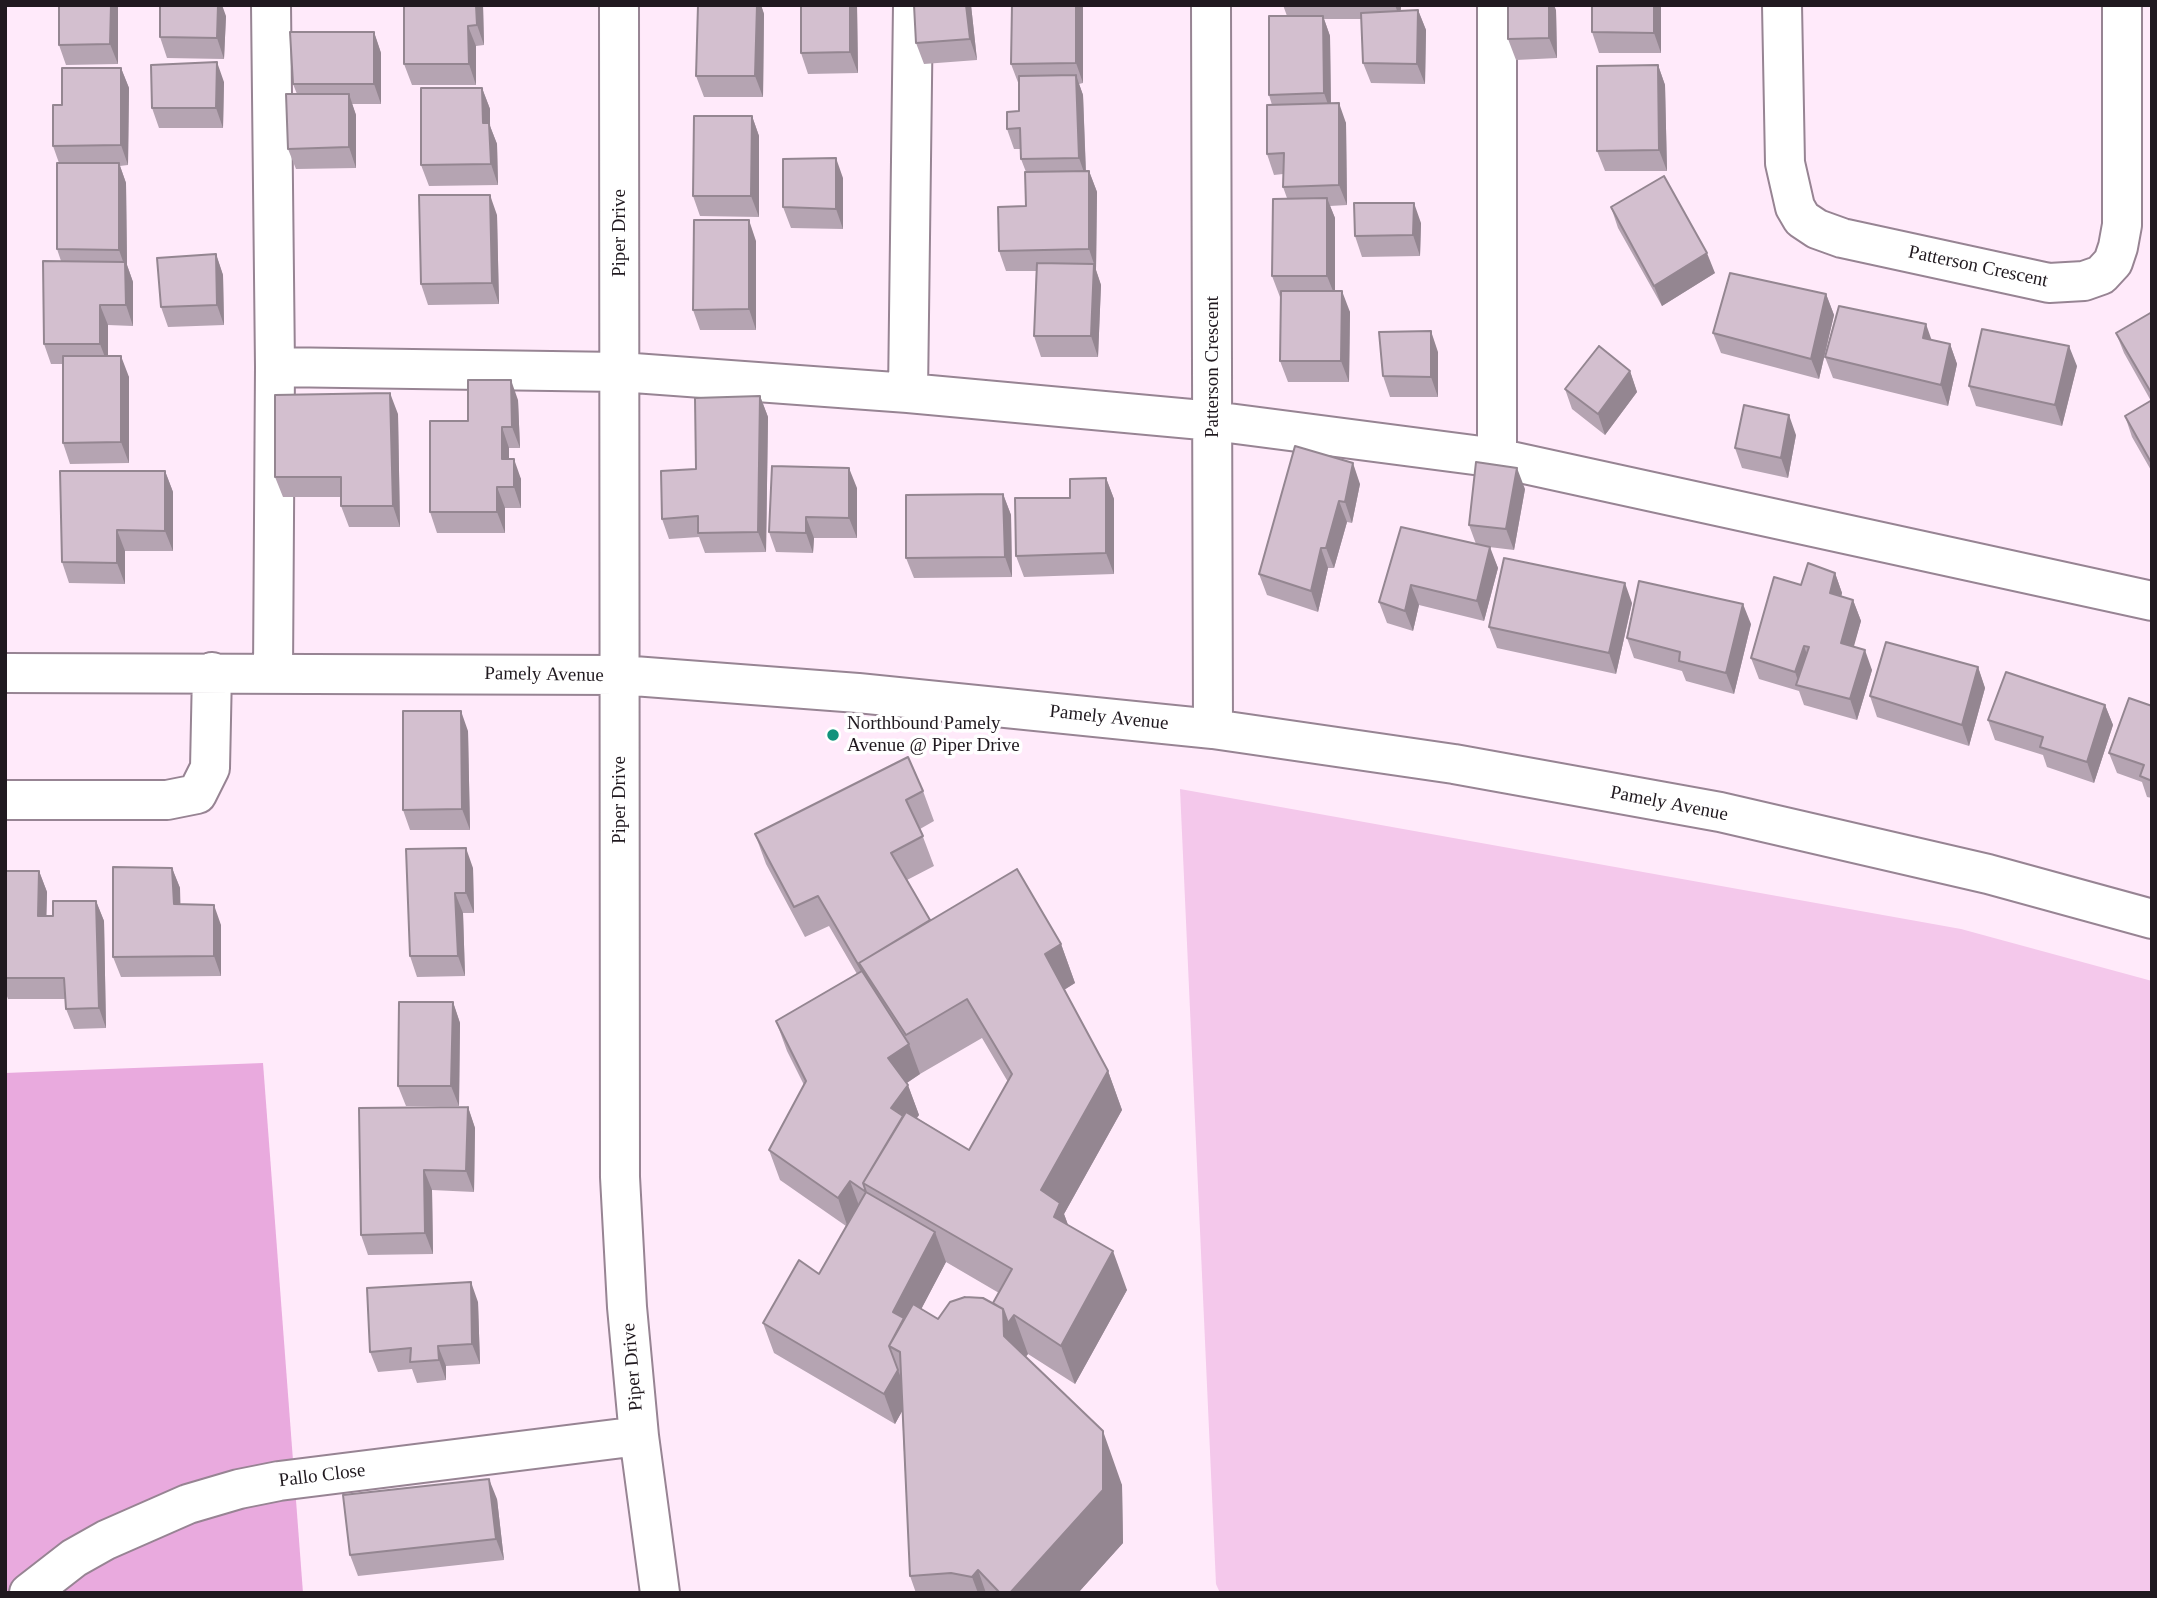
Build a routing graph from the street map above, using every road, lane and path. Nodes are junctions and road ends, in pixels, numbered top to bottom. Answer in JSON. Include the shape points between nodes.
{"nodes":[{"id":1,"x":271,"y":5,"type":"edge"},
{"id":2,"x":619,"y":5,"type":"edge"},
{"id":3,"x":913,"y":5,"type":"edge"},
{"id":4,"x":1211,"y":5,"type":"edge"},
{"id":5,"x":1497,"y":5,"type":"edge"},
{"id":6,"x":1782,"y":5,"type":"edge"},
{"id":7,"x":2122,"y":5,"type":"edge"},
{"id":8,"x":275,"y":367,"type":"junction"},
{"id":9,"x":620,"y":372,"type":"junction"},
{"id":10,"x":908,"y":393,"type":"junction"},
{"id":11,"x":1213,"y":421,"type":"junction"},
{"id":12,"x":1497,"y":458,"type":"junction"},
{"id":13,"x":2152,"y":601,"type":"edge"},
{"id":14,"x":212,"y":672,"type":"junction"},
{"id":15,"x":273,"y":672,"type":"junction"},
{"id":16,"x":5,"y":673,"type":"edge"},
{"id":17,"x":620,"y":676,"type":"junction"},
{"id":18,"x":1213,"y":729,"type":"junction"},
{"id":19,"x":5,"y":800,"type":"edge"},
{"id":20,"x":2152,"y":919,"type":"edge"},
{"id":21,"x":639,"y":1436,"type":"junction"},
{"id":22,"x":29,"y":1593,"type":"edge"},
{"id":23,"x":660,"y":1593,"type":"edge"}],
"edges":[{"from":1,"to":8,"type":"street"},
{"from":2,"to":9,"type":"street","name":"Piper Drive"},
{"from":3,"to":10,"type":"street"},
{"from":4,"to":11,"type":"street","name":"Patterson Crescent"},
{"from":5,"to":12,"type":"street"},
{"from":6,"to":7,"type":"street","name":"Patterson Crescent","via":[[1785,163],[1791,196],[1802,219],[1842,238],[2049,283],[2101,275],[2113,262],[2118,247],[2122,225]]},
{"from":8,"to":9,"type":"street"},
{"from":8,"to":15,"type":"street"},
{"from":9,"to":10,"type":"street"},
{"from":9,"to":17,"type":"street","name":"Piper Drive"},
{"from":10,"to":11,"type":"street"},
{"from":11,"to":12,"type":"street"},
{"from":11,"to":18,"type":"street","name":"Patterson Crescent"},
{"from":12,"to":13,"type":"street"},
{"from":14,"to":15,"type":"street","name":"Pamely Avenue"},
{"from":14,"to":16,"type":"street","name":"Pamely Avenue"},
{"from":14,"to":19,"type":"street","via":[[210,768],[197,794],[167,800]]},
{"from":15,"to":17,"type":"street","name":"Pamely Avenue"},
{"from":17,"to":18,"type":"street","name":"Pamely Avenue","via":[[858,693]]},
{"from":17,"to":21,"type":"street","name":"Piper Drive","via":[[620,1177]]},
{"from":18,"to":20,"type":"street","name":"Pamely Avenue","via":[[1454,764],[1720,812],[1988,874]]},
{"from":21,"to":22,"type":"street","name":"Pallo Close","via":[[239,1489],[188,1504],[106,1540]]},
{"from":21,"to":23,"type":"street","name":"Piper Drive"}]}
